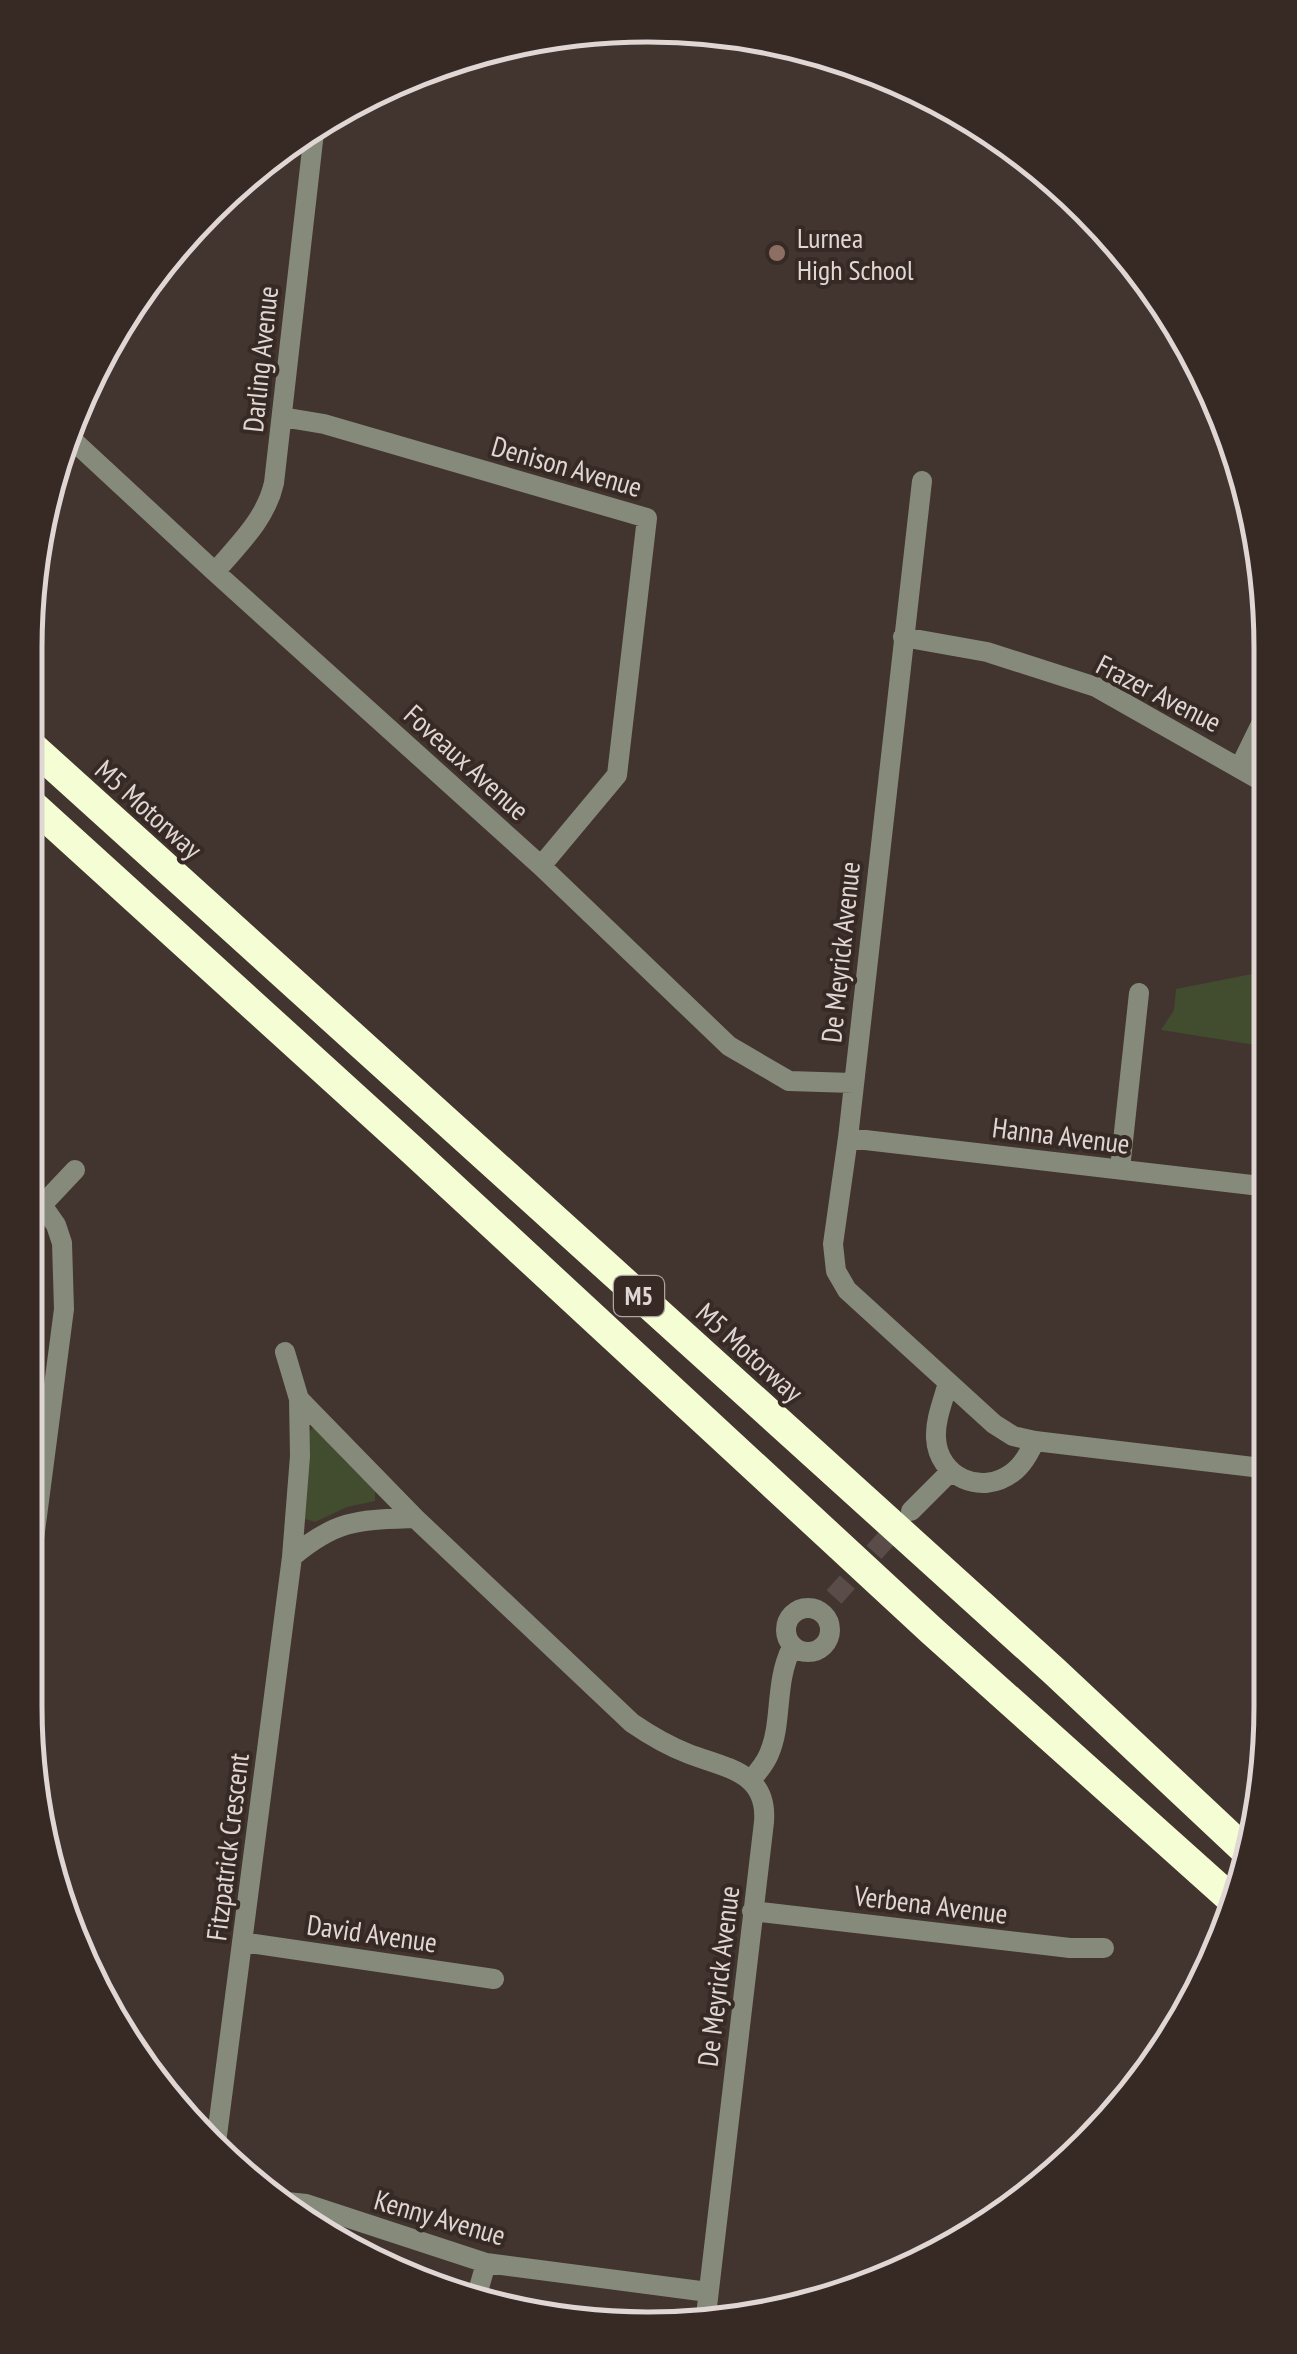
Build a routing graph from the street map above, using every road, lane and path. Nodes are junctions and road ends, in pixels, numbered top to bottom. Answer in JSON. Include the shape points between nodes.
{"nodes":[{"id":1,"x":313,"y":145,"type":"edge"},
{"id":2,"x":282,"y":417,"type":"junction"},
{"id":3,"x":78,"y":445,"type":"edge"},
{"id":4,"x":922,"y":480,"type":"dead end"},
{"id":5,"x":214,"y":572,"type":"junction"},
{"id":6,"x":903,"y":637,"type":"junction"},
{"id":7,"x":1254,"y":738,"type":"edge"},
{"id":8,"x":42,"y":756,"type":"edge"},
{"id":9,"x":1240,"y":767,"type":"junction"},
{"id":10,"x":1254,"y":776,"type":"edge"},
{"id":11,"x":42,"y":814,"type":"edge"},
{"id":12,"x":541,"y":866,"type":"junction"},
{"id":13,"x":1139,"y":993,"type":"dead end"},
{"id":14,"x":853,"y":1084,"type":"junction"},
{"id":15,"x":848,"y":1138,"type":"junction"},
{"id":16,"x":1120,"y":1169,"type":"junction"},
{"id":17,"x":76,"y":1170,"type":"dead end"},
{"id":18,"x":1254,"y":1185,"type":"edge"},
{"id":19,"x":42,"y":1196,"type":"edge"},
{"id":20,"x":42,"y":1210,"type":"edge"},
{"id":21,"x":285,"y":1352,"type":"dead end"},
{"id":22,"x":948,"y":1384,"type":"junction"},
{"id":23,"x":300,"y":1399,"type":"junction"},
{"id":24,"x":42,"y":1425,"type":"edge"},
{"id":25,"x":1035,"y":1441,"type":"junction"},
{"id":26,"x":1254,"y":1467,"type":"edge"},
{"id":27,"x":950,"y":1472,"type":"junction"},
{"id":28,"x":910,"y":1512,"type":"tunnel mouth"},
{"id":29,"x":415,"y":1518,"type":"junction"},
{"id":30,"x":292,"y":1557,"type":"junction"},
{"id":31,"x":792,"y":1647,"type":"junction"},
{"id":32,"x":751,"y":1780,"type":"junction"},
{"id":33,"x":1238,"y":1844,"type":"edge"},
{"id":34,"x":1224,"y":1893,"type":"edge"},
{"id":35,"x":752,"y":1911,"type":"junction"},
{"id":36,"x":242,"y":1942,"type":"junction"},
{"id":37,"x":1104,"y":1948,"type":"dead end"},
{"id":38,"x":494,"y":1978,"type":"dead end"},
{"id":39,"x":218,"y":2131,"type":"edge"},
{"id":40,"x":305,"y":2204,"type":"edge"},
{"id":41,"x":486,"y":2263,"type":"junction"},
{"id":42,"x":479,"y":2287,"type":"edge"},
{"id":43,"x":708,"y":2292,"type":"junction"},
{"id":44,"x":706,"y":2308,"type":"edge"}],
"edges":[{"from":1,"to":2,"type":"street","name":"Darling Avenue"},
{"from":2,"to":5,"type":"street","name":"Darling Avenue","via":[[270,502]]},
{"from":2,"to":12,"type":"street","name":"Denison Avenue","via":[[647,518],[618,775]]},
{"from":3,"to":5,"type":"street","name":"Foveaux Avenue"},
{"from":4,"to":6,"type":"street","name":"De Meyrick Avenue"},
{"from":5,"to":12,"type":"street","name":"Foveaux Avenue"},
{"from":6,"to":9,"type":"street","name":"Frazer Avenue","via":[[988,652],[1096,687]]},
{"from":6,"to":14,"type":"street","name":"De Meyrick Avenue"},
{"from":7,"to":9,"type":"street"},
{"from":8,"to":33,"type":"highway","name":"M5 Motorway","number":"M5"},
{"from":9,"to":10,"type":"street","name":"Frazer Avenue"},
{"from":11,"to":34,"type":"highway","number":"M5"},
{"from":12,"to":14,"type":"street","name":"Foveaux Avenue","via":[[729,1046],[789,1081]]},
{"from":13,"to":16,"type":"street"},
{"from":14,"to":15,"type":"street","name":"De Meyrick Avenue"},
{"from":15,"to":16,"type":"street","name":"Hanna Avenue"},
{"from":15,"to":22,"type":"street","name":"De Meyrick Avenue","via":[[833,1244],[836,1271],[847,1290]]},
{"from":16,"to":18,"type":"street","name":"Hanna Avenue"},
{"from":17,"to":19,"type":"street"},
{"from":20,"to":24,"type":"street","via":[[62,1243],[64,1309]]},
{"from":21,"to":23,"type":"street","name":"Fitzpatrick Crescent"},
{"from":22,"to":25,"type":"street","name":"De Meyrick Avenue","via":[[994,1424]]},
{"from":22,"to":27,"type":"street","via":[[936,1438]]},
{"from":23,"to":29,"type":"street","name":"Fitzpatrick Crescent"},
{"from":23,"to":30,"type":"street","name":"Fitzpatrick Crescent"},
{"from":25,"to":26,"type":"street","name":"De Meyrick Avenue"},
{"from":25,"to":27,"type":"street","via":[[1002,1479],[973,1482]]},
{"from":27,"to":28,"type":"street"},
{"from":29,"to":30,"type":"street","via":[[337,1526]]},
{"from":29,"to":32,"type":"street","name":"Fitzpatrick Crescent","via":[[632,1723],[660,1742]]},
{"from":30,"to":36,"type":"street","name":"Fitzpatrick Crescent"},
{"from":31,"to":31,"type":"street","via":[[789,1618],[800,1609],[828,1605],[824,1645],[812,1652]]},
{"from":31,"to":32,"type":"street","via":[[772,1748]]},
{"from":32,"to":35,"type":"street","name":"De Meyrick Avenue","via":[[765,1813]]},
{"from":35,"to":37,"type":"street","name":"Verbena Avenue"},
{"from":35,"to":43,"type":"street","name":"De Meyrick Avenue"},
{"from":36,"to":38,"type":"street","name":"David Avenue"},
{"from":36,"to":39,"type":"street","name":"Fitzpatrick Crescent"},
{"from":40,"to":41,"type":"street","name":"Kenny Avenue"},
{"from":41,"to":42,"type":"street"},
{"from":41,"to":43,"type":"street","name":"Kenny Avenue"},
{"from":43,"to":44,"type":"street","name":"De Meyrick Avenue"}]}
